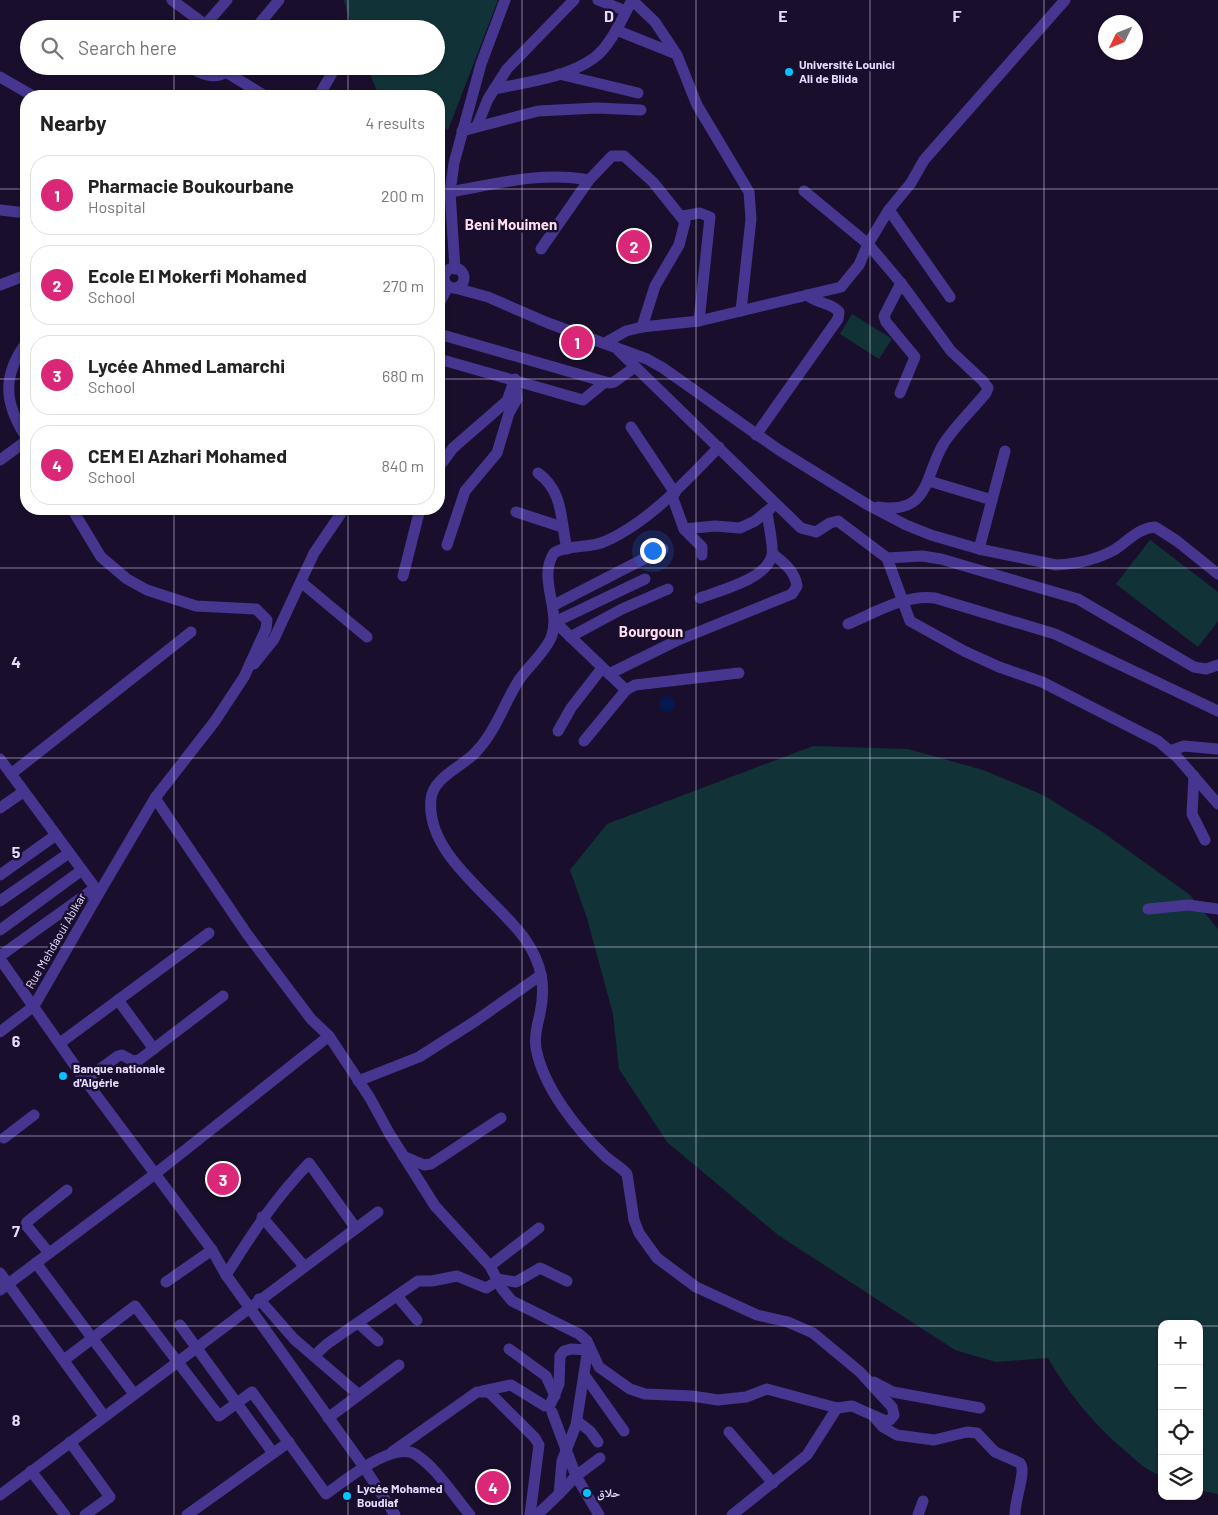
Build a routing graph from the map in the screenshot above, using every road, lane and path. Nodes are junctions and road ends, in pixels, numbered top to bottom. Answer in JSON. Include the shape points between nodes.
{"nodes":[{"id":1,"x":172,"y":0,"type":"edge"},
{"id":2,"x":227,"y":0,"type":"edge"},
{"id":3,"x":278,"y":0,"type":"edge"},
{"id":4,"x":504,"y":0,"type":"edge"},
{"id":5,"x":574,"y":0,"type":"edge"},
{"id":6,"x":598,"y":0,"type":"edge"},
{"id":7,"x":632,"y":0,"type":"edge"},
{"id":8,"x":1065,"y":0,"type":"edge"},
{"id":9,"x":626,"y":11,"type":"junction"},
{"id":10,"x":200,"y":20,"type":"edge"},
{"id":11,"x":213,"y":20,"type":"edge"},
{"id":12,"x":262,"y":20,"type":"edge"},
{"id":13,"x":616,"y":30,"type":"junction"},
{"id":14,"x":677,"y":55,"type":"junction"},
{"id":15,"x":558,"y":74,"type":"junction"},
{"id":16,"x":208,"y":75,"type":"edge"},
{"id":17,"x":220,"y":75,"type":"edge"},
{"id":18,"x":234,"y":75,"type":"edge"},
{"id":19,"x":331,"y":75,"type":"edge"},
{"id":20,"x":0,"y":77,"type":"edge"},
{"id":21,"x":494,"y":89,"type":"junction"},
{"id":22,"x":23,"y":90,"type":"edge"},
{"id":23,"x":256,"y":90,"type":"edge"},
{"id":24,"x":322,"y":90,"type":"edge"},
{"id":25,"x":638,"y":93,"type":"dead end"},
{"id":26,"x":641,"y":110,"type":"dead end"},
{"id":27,"x":477,"y":126,"type":"junction"},
{"id":28,"x":462,"y":131,"type":"junction"},
{"id":29,"x":589,"y":180,"type":"junction"},
{"id":30,"x":804,"y":191,"type":"dead end"},
{"id":31,"x":450,"y":192,"type":"junction"},
{"id":32,"x":0,"y":210,"type":"edge"},
{"id":33,"x":889,"y":210,"type":"junction"},
{"id":34,"x":20,"y":212,"type":"edge"},
{"id":35,"x":682,"y":216,"type":"junction"},
{"id":36,"x":868,"y":244,"type":"junction"},
{"id":37,"x":541,"y":249,"type":"dead end"},
{"id":38,"x":455,"y":268,"type":"junction"},
{"id":39,"x":20,"y":277,"type":"edge"},
{"id":40,"x":464,"y":278,"type":"junction"},
{"id":41,"x":445,"y":282,"type":"edge"},
{"id":42,"x":901,"y":283,"type":"junction"},
{"id":43,"x":0,"y":285,"type":"edge"},
{"id":44,"x":807,"y":295,"type":"junction"},
{"id":45,"x":488,"y":297,"type":"junction"},
{"id":46,"x":950,"y":297,"type":"dead end"},
{"id":47,"x":742,"y":311,"type":"junction"},
{"id":48,"x":698,"y":320,"type":"junction"},
{"id":49,"x":642,"y":327,"type":"junction"},
{"id":50,"x":445,"y":336,"type":"edge"},
{"id":51,"x":610,"y":345,"type":"junction"},
{"id":52,"x":20,"y":351,"type":"edge"},
{"id":53,"x":445,"y":361,"type":"edge"},
{"id":54,"x":635,"y":367,"type":"junction"},
{"id":55,"x":515,"y":379,"type":"junction"},
{"id":56,"x":605,"y":382,"type":"junction"},
{"id":57,"x":900,"y":393,"type":"dead end"},
{"id":58,"x":20,"y":426,"type":"edge"},
{"id":59,"x":631,"y":427,"type":"dead end"},
{"id":60,"x":756,"y":435,"type":"junction"},
{"id":61,"x":20,"y":445,"type":"edge"},
{"id":62,"x":719,"y":447,"type":"junction"},
{"id":63,"x":1004,"y":451,"type":"dead end"},
{"id":64,"x":445,"y":459,"type":"edge"},
{"id":65,"x":0,"y":460,"type":"edge"},
{"id":66,"x":538,"y":473,"type":"dead end"},
{"id":67,"x":929,"y":481,"type":"junction"},
{"id":68,"x":674,"y":494,"type":"junction"},
{"id":69,"x":992,"y":500,"type":"junction"},
{"id":70,"x":870,"y":506,"type":"junction"},
{"id":71,"x":771,"y":508,"type":"junction"},
{"id":72,"x":516,"y":512,"type":"dead end"},
{"id":73,"x":76,"y":515,"type":"edge"},
{"id":74,"x":340,"y":515,"type":"edge"},
{"id":75,"x":418,"y":515,"type":"edge"},
{"id":76,"x":562,"y":526,"type":"junction"},
{"id":77,"x":684,"y":529,"type":"junction"},
{"id":78,"x":447,"y":545,"type":"dead end"},
{"id":79,"x":567,"y":549,"type":"junction"},
{"id":80,"x":663,"y":549,"type":"dead end"},
{"id":81,"x":979,"y":549,"type":"junction"},
{"id":82,"x":773,"y":554,"type":"junction"},
{"id":83,"x":702,"y":555,"type":"dead end"},
{"id":84,"x":887,"y":558,"type":"junction"},
{"id":85,"x":1218,"y":574,"type":"edge"},
{"id":86,"x":403,"y":576,"type":"dead end"},
{"id":87,"x":645,"y":579,"type":"dead end"},
{"id":88,"x":301,"y":582,"type":"junction"},
{"id":89,"x":668,"y":589,"type":"dead end"},
{"id":90,"x":700,"y":598,"type":"dead end"},
{"id":91,"x":902,"y":601,"type":"junction"},
{"id":92,"x":554,"y":605,"type":"junction"},
{"id":93,"x":555,"y":622,"type":"junction"},
{"id":94,"x":848,"y":624,"type":"dead end"},
{"id":95,"x":191,"y":632,"type":"dead end"},
{"id":96,"x":367,"y":637,"type":"dead end"},
{"id":97,"x":570,"y":637,"type":"junction"},
{"id":98,"x":1218,"y":665,"type":"edge"},
{"id":99,"x":606,"y":671,"type":"junction"},
{"id":100,"x":739,"y":673,"type":"dead end"},
{"id":101,"x":244,"y":677,"type":"junction"},
{"id":102,"x":626,"y":690,"type":"junction"},
{"id":103,"x":1218,"y":711,"type":"edge"},
{"id":104,"x":558,"y":731,"type":"dead end"},
{"id":105,"x":584,"y":741,"type":"dead end"},
{"id":106,"x":1218,"y":749,"type":"edge"},
{"id":107,"x":1170,"y":751,"type":"junction"},
{"id":108,"x":0,"y":759,"type":"edge"},
{"id":109,"x":11,"y":774,"type":"junction"},
{"id":110,"x":1194,"y":776,"type":"junction"},
{"id":111,"x":23,"y":792,"type":"junction"},
{"id":112,"x":155,"y":798,"type":"junction"},
{"id":113,"x":1218,"y":804,"type":"edge"},
{"id":114,"x":0,"y":808,"type":"edge"},
{"id":115,"x":56,"y":835,"type":"junction"},
{"id":116,"x":1205,"y":840,"type":"dead end"},
{"id":117,"x":69,"y":853,"type":"junction"},
{"id":118,"x":82,"y":870,"type":"junction"},
{"id":119,"x":0,"y":875,"type":"edge"},
{"id":120,"x":97,"y":891,"type":"junction"},
{"id":121,"x":0,"y":901,"type":"edge"},
{"id":122,"x":1148,"y":909,"type":"dead end"},
{"id":123,"x":1218,"y":909,"type":"edge"},
{"id":124,"x":0,"y":930,"type":"edge"},
{"id":125,"x":209,"y":933,"type":"dead end"},
{"id":126,"x":0,"y":957,"type":"edge"},
{"id":127,"x":541,"y":975,"type":"junction"},
{"id":128,"x":223,"y":996,"type":"dead end"},
{"id":129,"x":118,"y":1000,"type":"junction"},
{"id":130,"x":34,"y":1006,"type":"junction"},
{"id":131,"x":0,"y":1032,"type":"edge"},
{"id":132,"x":329,"y":1036,"type":"junction"},
{"id":133,"x":60,"y":1043,"type":"junction"},
{"id":134,"x":154,"y":1049,"type":"junction"},
{"id":135,"x":85,"y":1080,"type":"junction"},
{"id":136,"x":358,"y":1080,"type":"junction"},
{"id":137,"x":34,"y":1115,"type":"dead end"},
{"id":138,"x":501,"y":1118,"type":"dead end"},
{"id":139,"x":1,"y":1137,"type":"edge"},
{"id":140,"x":403,"y":1156,"type":"junction"},
{"id":141,"x":155,"y":1174,"type":"junction"},
{"id":142,"x":67,"y":1190,"type":"dead end"},
{"id":143,"x":378,"y":1212,"type":"dead end"},
{"id":144,"x":262,"y":1217,"type":"junction"},
{"id":145,"x":355,"y":1227,"type":"junction"},
{"id":146,"x":539,"y":1228,"type":"dead end"},
{"id":147,"x":212,"y":1250,"type":"junction"},
{"id":148,"x":49,"y":1253,"type":"junction"},
{"id":149,"x":36,"y":1263,"type":"junction"},
{"id":150,"x":304,"y":1266,"type":"junction"},
{"id":151,"x":490,"y":1266,"type":"junction"},
{"id":152,"x":0,"y":1273,"type":"edge"},
{"id":153,"x":226,"y":1275,"type":"junction"},
{"id":154,"x":497,"y":1280,"type":"junction"},
{"id":155,"x":567,"y":1281,"type":"dead end"},
{"id":156,"x":166,"y":1282,"type":"dead end"},
{"id":157,"x":4,"y":1287,"type":"edge"},
{"id":158,"x":397,"y":1296,"type":"junction"},
{"id":159,"x":259,"y":1299,"type":"junction"},
{"id":160,"x":249,"y":1307,"type":"junction"},
{"id":161,"x":417,"y":1320,"type":"dead end"},
{"id":162,"x":358,"y":1322,"type":"junction"},
{"id":163,"x":180,"y":1325,"type":"dead end"},
{"id":164,"x":92,"y":1338,"type":"junction"},
{"id":165,"x":378,"y":1342,"type":"dead end"},
{"id":166,"x":588,"y":1346,"type":"junction"},
{"id":167,"x":196,"y":1348,"type":"junction"},
{"id":168,"x":509,"y":1349,"type":"dead end"},
{"id":169,"x":314,"y":1356,"type":"junction"},
{"id":170,"x":64,"y":1360,"type":"junction"},
{"id":171,"x":178,"y":1362,"type":"junction"},
{"id":172,"x":399,"y":1365,"type":"dead end"},
{"id":173,"x":585,"y":1376,"type":"junction"},
{"id":174,"x":866,"y":1377,"type":"junction"},
{"id":175,"x":483,"y":1391,"type":"junction"},
{"id":176,"x":134,"y":1394,"type":"junction"},
{"id":177,"x":359,"y":1395,"type":"junction"},
{"id":178,"x":237,"y":1402,"type":"junction"},
{"id":179,"x":551,"y":1404,"type":"junction"},
{"id":180,"x":837,"y":1408,"type":"junction"},
{"id":181,"x":980,"y":1408,"type":"dead end"},
{"id":182,"x":872,"y":1415,"type":"junction"},
{"id":183,"x":104,"y":1416,"type":"junction"},
{"id":184,"x":328,"y":1418,"type":"junction"},
{"id":185,"x":577,"y":1420,"type":"junction"},
{"id":186,"x":624,"y":1431,"type":"dead end"},
{"id":187,"x":729,"y":1432,"type":"dead end"},
{"id":188,"x":70,"y":1442,"type":"junction"},
{"id":189,"x":289,"y":1442,"type":"junction"},
{"id":190,"x":598,"y":1442,"type":"dead end"},
{"id":191,"x":567,"y":1448,"type":"junction"},
{"id":192,"x":273,"y":1453,"type":"junction"},
{"id":193,"x":391,"y":1453,"type":"junction"},
{"id":194,"x":600,"y":1458,"type":"dead end"},
{"id":195,"x":364,"y":1467,"type":"junction"},
{"id":196,"x":31,"y":1470,"type":"junction"},
{"id":197,"x":576,"y":1476,"type":"junction"},
{"id":198,"x":773,"y":1483,"type":"junction"},
{"id":199,"x":1,"y":1492,"type":"edge"},
{"id":200,"x":559,"y":1494,"type":"junction"},
{"id":201,"x":923,"y":1501,"type":"dead end"},
{"id":202,"x":65,"y":1515,"type":"edge"},
{"id":203,"x":85,"y":1515,"type":"edge"},
{"id":204,"x":187,"y":1515,"type":"edge"},
{"id":205,"x":395,"y":1515,"type":"edge"},
{"id":206,"x":470,"y":1515,"type":"edge"},
{"id":207,"x":530,"y":1515,"type":"edge"},
{"id":208,"x":536,"y":1515,"type":"edge"},
{"id":209,"x":599,"y":1515,"type":"edge"},
{"id":210,"x":732,"y":1515,"type":"edge"},
{"id":211,"x":918,"y":1515,"type":"edge"},
{"id":212,"x":1014,"y":1515,"type":"edge"}],
"edges":[{"from":1,"to":10,"type":"street"},
{"from":2,"to":11,"type":"street"},
{"from":3,"to":12,"type":"street"},
{"from":4,"to":28,"type":"street"},
{"from":5,"to":21,"type":"street","via":[[507,69]]},
{"from":6,"to":9,"type":"street"},
{"from":7,"to":9,"type":"street"},
{"from":7,"to":14,"type":"street","via":[[655,22]]},
{"from":8,"to":33,"type":"street","via":[[924,160],[911,183]]},
{"from":9,"to":13,"type":"street"},
{"from":13,"to":14,"type":"street"},
{"from":13,"to":15,"type":"street","via":[[594,57]]},
{"from":14,"to":47,"type":"street","via":[[697,106],[746,184],[751,200]]},
{"from":15,"to":21,"type":"street"},
{"from":15,"to":25,"type":"street"},
{"from":16,"to":17,"type":"street"},
{"from":18,"to":23,"type":"street"},
{"from":19,"to":24,"type":"street"},
{"from":20,"to":22,"type":"street"},
{"from":21,"to":27,"type":"street"},
{"from":26,"to":27,"type":"street","via":[[538,111]]},
{"from":27,"to":28,"type":"street"},
{"from":28,"to":31,"type":"street"},
{"from":29,"to":31,"type":"street","via":[[549,176]]},
{"from":29,"to":35,"type":"street","via":[[612,156],[624,156]]},
{"from":29,"to":37,"type":"street"},
{"from":30,"to":36,"type":"street"},
{"from":31,"to":38,"type":"street"},
{"from":32,"to":34,"type":"street"},
{"from":33,"to":36,"type":"street"},
{"from":33,"to":46,"type":"street"},
{"from":35,"to":48,"type":"street","via":[[700,214],[710,217]]},
{"from":35,"to":49,"type":"street","via":[[685,222],[682,237],[655,286]]},
{"from":36,"to":42,"type":"street"},
{"from":36,"to":44,"type":"street","via":[[859,265],[841,287]]},
{"from":38,"to":40,"type":"street"},
{"from":38,"to":41,"type":"street","via":[[448,270]]},
{"from":39,"to":43,"type":"street"},
{"from":40,"to":41,"type":"street","via":[[462,285]]},
{"from":40,"to":45,"type":"street"},
{"from":41,"to":45,"type":"street"},
{"from":42,"to":57,"type":"street","via":[[884,316],[915,357]]},
{"from":42,"to":67,"type":"street","via":[[951,351],[988,388],[944,444]]},
{"from":44,"to":47,"type":"street"},
{"from":44,"to":60,"type":"street","via":[[815,302],[836,308],[838,319]]},
{"from":45,"to":51,"type":"street"},
{"from":47,"to":48,"type":"street"},
{"from":48,"to":49,"type":"street"},
{"from":49,"to":51,"type":"street","via":[[626,331]]},
{"from":50,"to":56,"type":"street"},
{"from":51,"to":54,"type":"street"},
{"from":51,"to":60,"type":"street","via":[[663,368]]},
{"from":52,"to":58,"type":"street","via":[[8,377],[8,395]]},
{"from":53,"to":55,"type":"street"},
{"from":54,"to":56,"type":"street","via":[[614,382]]},
{"from":54,"to":62,"type":"street"},
{"from":55,"to":56,"type":"street","via":[[583,400]]},
{"from":55,"to":64,"type":"street","via":[[506,401]]},
{"from":55,"to":78,"type":"street","via":[[517,399],[509,413],[497,453],[465,491]]},
{"from":59,"to":68,"type":"street"},
{"from":60,"to":70,"type":"street"},
{"from":61,"to":65,"type":"street"},
{"from":62,"to":68,"type":"street"},
{"from":62,"to":71,"type":"street"},
{"from":63,"to":69,"type":"street"},
{"from":66,"to":76,"type":"street","via":[[555,490]]},
{"from":67,"to":69,"type":"street"},
{"from":67,"to":70,"type":"street","via":[[919,496],[905,507],[895,510]]},
{"from":68,"to":77,"type":"street"},
{"from":68,"to":79,"type":"street","via":[[613,538]]},
{"from":69,"to":81,"type":"street"},
{"from":70,"to":81,"type":"street","via":[[925,533]]},
{"from":71,"to":77,"type":"street","via":[[740,528]]},
{"from":71,"to":82,"type":"street"},
{"from":71,"to":84,"type":"street","via":[[808,531],[816,532],[834,522],[842,522]]},
{"from":72,"to":76,"type":"street"},
{"from":73,"to":101,"type":"street","via":[[101,557],[147,590],[196,606],[249,608],[263,613],[267,620],[266,629]]},
{"from":74,"to":88,"type":"street","via":[[314,553]]},
{"from":75,"to":86,"type":"street"},
{"from":76,"to":79,"type":"street"},
{"from":77,"to":83,"type":"street","via":[[702,547]]},
{"from":79,"to":92,"type":"street","via":[[559,550],[551,558],[549,582]]},
{"from":80,"to":92,"type":"street"},
{"from":81,"to":85,"type":"street","via":[[1056,565],[1068,564],[1099,557],[1140,531],[1154,527]]},
{"from":82,"to":90,"type":"street","via":[[757,575]]},
{"from":82,"to":99,"type":"street","via":[[794,575],[797,586],[792,594]]},
{"from":84,"to":91,"type":"street"},
{"from":84,"to":98,"type":"street","via":[[922,556],[942,559],[1061,592],[1107,615],[1194,667],[1206,669]]},
{"from":87,"to":93,"type":"street"},
{"from":88,"to":96,"type":"street"},
{"from":88,"to":101,"type":"street","via":[[274,639]]},
{"from":89,"to":97,"type":"street"},
{"from":91,"to":94,"type":"street"},
{"from":91,"to":103,"type":"street","via":[[935,598],[1054,634]]},
{"from":91,"to":107,"type":"street","via":[[910,621],[920,628],[982,659],[1042,682],[1158,741]]},
{"from":92,"to":93,"type":"street"},
{"from":93,"to":97,"type":"street"},
{"from":93,"to":127,"type":"street","via":[[550,641],[518,682],[493,732],[465,762],[437,784],[431,797],[431,810],[440,842],[525,940]]},
{"from":95,"to":109,"type":"street"},
{"from":97,"to":99,"type":"street"},
{"from":99,"to":102,"type":"street"},
{"from":99,"to":104,"type":"street","via":[[571,708]]},
{"from":100,"to":102,"type":"street","via":[[635,685]]},
{"from":101,"to":112,"type":"street","via":[[215,721]]},
{"from":102,"to":105,"type":"street"},
{"from":106,"to":107,"type":"street","via":[[1184,746]]},
{"from":107,"to":110,"type":"street"},
{"from":108,"to":109,"type":"street","name":"Rue Mehdaoui Ablkar"},
{"from":109,"to":111,"type":"street","name":"Rue Mehdaoui Ablkar"},
{"from":110,"to":113,"type":"street"},
{"from":110,"to":116,"type":"street","via":[[1192,814]]},
{"from":111,"to":114,"type":"street"},
{"from":111,"to":115,"type":"street","name":"Rue Mehdaoui Ablkar"},
{"from":112,"to":120,"type":"street"},
{"from":112,"to":132,"type":"street","via":[[247,934],[311,1018]]},
{"from":115,"to":117,"type":"street","name":"Rue Mehdaoui Ablkar"},
{"from":115,"to":119,"type":"street"},
{"from":117,"to":118,"type":"street","name":"Rue Mehdaoui Ablkar"},
{"from":117,"to":121,"type":"street"},
{"from":118,"to":120,"type":"street","name":"Rue Mehdaoui Ablkar"},
{"from":118,"to":124,"type":"street"},
{"from":120,"to":126,"type":"street"},
{"from":120,"to":130,"type":"street","name":"Rue Mehdaoui Ablkar"},
{"from":122,"to":123,"type":"street","via":[[1188,905]]},
{"from":125,"to":129,"type":"street"},
{"from":126,"to":130,"type":"street"},
{"from":127,"to":136,"type":"street","via":[[419,1057]]},
{"from":127,"to":174,"type":"street","via":[[543,996],[535,1040],[543,1076],[568,1113],[607,1158],[627,1174],[634,1220],[657,1258],[696,1287],[757,1315],[788,1322],[813,1334]]},
{"from":128,"to":134,"type":"street"},
{"from":129,"to":133,"type":"street"},
{"from":129,"to":134,"type":"street"},
{"from":130,"to":131,"type":"street","name":"Rue Mehdaoui Ablkar"},
{"from":130,"to":133,"type":"street"},
{"from":132,"to":136,"type":"street"},
{"from":132,"to":141,"type":"street"},
{"from":133,"to":135,"type":"street"},
{"from":134,"to":135,"type":"street","via":[[136,1062],[118,1056]]},
{"from":135,"to":141,"type":"street"},
{"from":136,"to":140,"type":"street"},
{"from":137,"to":139,"type":"street"},
{"from":138,"to":140,"type":"street","via":[[431,1164],[418,1163]]},
{"from":140,"to":151,"type":"street","via":[[435,1206]]},
{"from":141,"to":147,"type":"street"},
{"from":141,"to":148,"type":"street"},
{"from":142,"to":148,"type":"street","via":[[26,1225]]},
{"from":143,"to":145,"type":"street"},
{"from":144,"to":145,"type":"street","via":[[309,1163]]},
{"from":144,"to":150,"type":"street"},
{"from":144,"to":153,"type":"street"},
{"from":145,"to":150,"type":"street"},
{"from":146,"to":151,"type":"street"},
{"from":147,"to":153,"type":"street"},
{"from":147,"to":156,"type":"street"},
{"from":148,"to":149,"type":"street"},
{"from":149,"to":157,"type":"street"},
{"from":149,"to":164,"type":"street"},
{"from":150,"to":159,"type":"street"},
{"from":151,"to":154,"type":"street"},
{"from":152,"to":157,"type":"street"},
{"from":153,"to":160,"type":"street"},
{"from":154,"to":155,"type":"street","via":[[516,1282],[540,1268]]},
{"from":154,"to":158,"type":"street","via":[[486,1288],[456,1276],[418,1281]]},
{"from":154,"to":166,"type":"street","via":[[512,1302],[565,1326]]},
{"from":157,"to":170,"type":"street"},
{"from":158,"to":161,"type":"street"},
{"from":158,"to":162,"type":"street"},
{"from":159,"to":160,"type":"street"},
{"from":159,"to":169,"type":"street","via":[[294,1339]]},
{"from":160,"to":167,"type":"street"},
{"from":160,"to":184,"type":"street"},
{"from":162,"to":165,"type":"street"},
{"from":162,"to":169,"type":"street"},
{"from":163,"to":167,"type":"street"},
{"from":164,"to":170,"type":"street"},
{"from":164,"to":171,"type":"street","via":[[135,1306]]},
{"from":164,"to":176,"type":"street"},
{"from":166,"to":173,"type":"street"},
{"from":166,"to":179,"type":"street","via":[[564,1351],[560,1356],[559,1384]]},
{"from":166,"to":180,"type":"street","via":[[599,1367],[630,1389],[645,1394],[718,1400],[746,1397],[767,1389]]},
{"from":167,"to":171,"type":"street"},
{"from":167,"to":178,"type":"street"},
{"from":168,"to":179,"type":"street","via":[[546,1376]]},
{"from":169,"to":177,"type":"street"},
{"from":170,"to":183,"type":"street"},
{"from":171,"to":176,"type":"street"},
{"from":171,"to":178,"type":"street","via":[[219,1416]]},
{"from":172,"to":177,"type":"street"},
{"from":173,"to":185,"type":"street"},
{"from":173,"to":186,"type":"street"},
{"from":174,"to":181,"type":"street","via":[[893,1392]]},
{"from":174,"to":182,"type":"street","via":[[892,1407],[894,1415],[890,1420]]},
{"from":175,"to":179,"type":"street","via":[[511,1385]]},
{"from":175,"to":193,"type":"street","via":[[477,1392]]},
{"from":175,"to":207,"type":"street","via":[[496,1396],[539,1445]]},
{"from":176,"to":183,"type":"street"},
{"from":177,"to":184,"type":"street"},
{"from":178,"to":189,"type":"street","via":[[252,1392]]},
{"from":178,"to":192,"type":"street"},
{"from":179,"to":191,"type":"street"},
{"from":180,"to":182,"type":"street","via":[[852,1406]]},
{"from":180,"to":198,"type":"street","via":[[807,1455]]},
{"from":182,"to":212,"type":"street","via":[[897,1435],[934,1440],[966,1432],[977,1433],[995,1452],[1020,1463],[1024,1472]]},
{"from":183,"to":188,"type":"street"},
{"from":184,"to":195,"type":"street"},
{"from":185,"to":190,"type":"street"},
{"from":185,"to":191,"type":"street"},
{"from":187,"to":198,"type":"street"},
{"from":188,"to":196,"type":"street"},
{"from":188,"to":203,"type":"street","via":[[110,1497]]},
{"from":189,"to":192,"type":"street"},
{"from":189,"to":195,"type":"street","via":[[326,1494]]},
{"from":191,"to":197,"type":"street"},
{"from":191,"to":200,"type":"street","via":[[562,1461]]},
{"from":192,"to":204,"type":"street"},
{"from":193,"to":195,"type":"street"},
{"from":193,"to":206,"type":"street","via":[[413,1453],[429,1465]]},
{"from":194,"to":197,"type":"street"},
{"from":195,"to":205,"type":"street"},
{"from":196,"to":199,"type":"street"},
{"from":196,"to":202,"type":"street"},
{"from":197,"to":200,"type":"street"},
{"from":197,"to":209,"type":"street"},
{"from":198,"to":210,"type":"street"},
{"from":200,"to":208,"type":"street"},
{"from":201,"to":211,"type":"street"}]}
